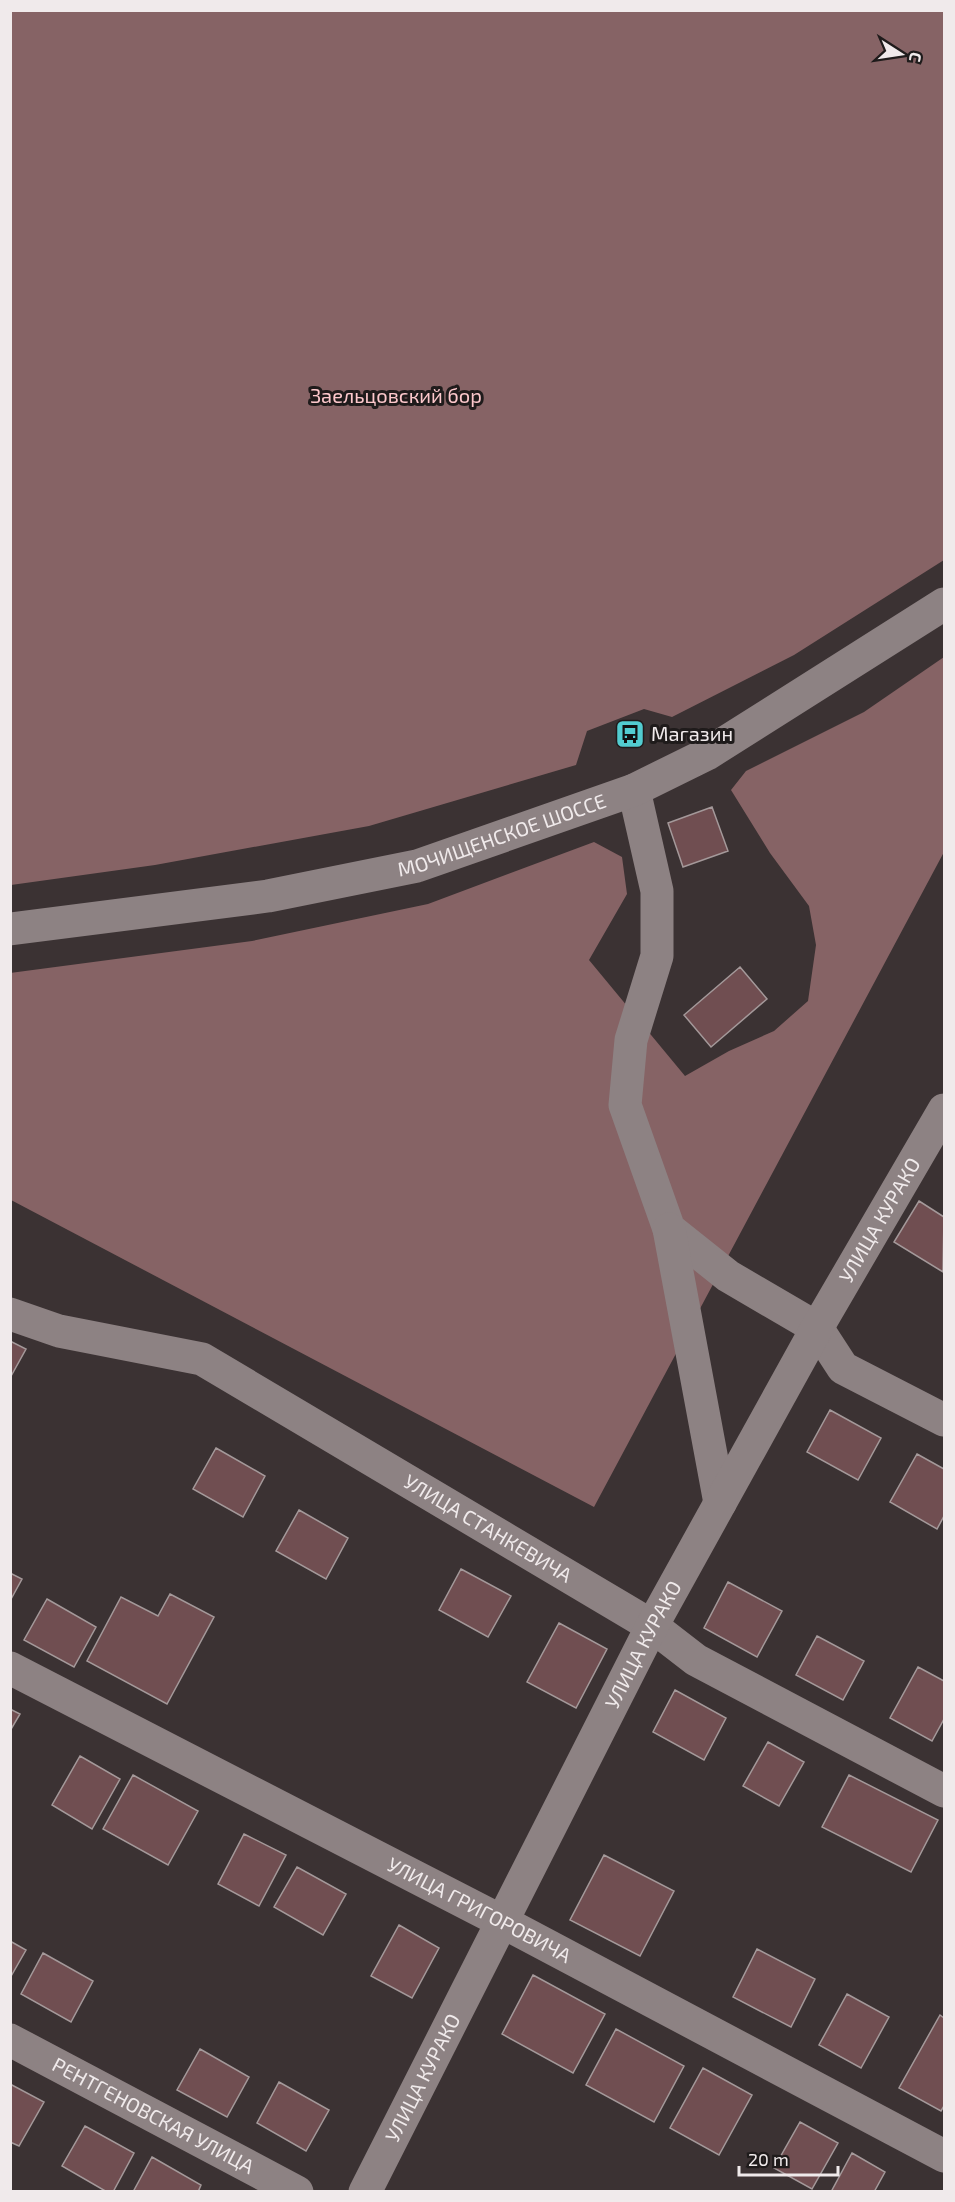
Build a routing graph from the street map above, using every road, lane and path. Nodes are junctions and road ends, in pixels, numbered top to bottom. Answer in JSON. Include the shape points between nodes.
{"nodes":[{"id":1,"x":945,"y":604,"type":"edge"},
{"id":2,"x":634,"y":790,"type":"junction"},
{"id":3,"x":10,"y":929,"type":"edge"},
{"id":4,"x":945,"y":1110,"type":"edge"},
{"id":5,"x":669,"y":1229,"type":"junction"},
{"id":6,"x":10,"y":1314,"type":"edge"},
{"id":7,"x":817,"y":1328,"type":"junction"},
{"id":8,"x":945,"y":1420,"type":"edge"},
{"id":9,"x":720,"y":1503,"type":"junction"},
{"id":10,"x":652,"y":1626,"type":"junction"},
{"id":11,"x":10,"y":1668,"type":"edge"},
{"id":12,"x":945,"y":1791,"type":"edge"},
{"id":13,"x":501,"y":1921,"type":"junction"},
{"id":14,"x":10,"y":2040,"type":"edge"},
{"id":15,"x":945,"y":2156,"type":"edge"},
{"id":16,"x":297,"y":2192,"type":"edge"},
{"id":17,"x":365,"y":2192,"type":"edge"}],
"edges":[{"from":1,"to":2,"type":"street","name":"МОЧИЩЕНСКОЕ ШОССЕ","via":[[706,754]]},
{"from":2,"to":3,"type":"street","name":"МОЧИЩЕНСКОЕ ШОССЕ","via":[[417,866],[268,896]]},
{"from":2,"to":5,"type":"street","via":[[657,891],[657,956],[631,1040],[625,1104]]},
{"from":4,"to":7,"type":"street","name":"УЛИЦА КУРАКО"},
{"from":5,"to":7,"type":"street","via":[[728,1276]]},
{"from":5,"to":9,"type":"street"},
{"from":6,"to":10,"type":"street","name":"УЛИЦА СТАНКЕВИЧА","via":[[59,1330],[202,1359]]},
{"from":7,"to":8,"type":"street","via":[[843,1368]]},
{"from":7,"to":9,"type":"street","name":"УЛИЦА КУРАКО"},
{"from":9,"to":10,"type":"street","name":"УЛИЦА КУРАКО"},
{"from":10,"to":12,"type":"street","name":"УЛИЦА СТАНКЕВИЧА","via":[[696,1660]]},
{"from":10,"to":13,"type":"street","name":"УЛИЦА КУРАКО"},
{"from":11,"to":13,"type":"street","name":"УЛИЦА ГРИГОРОВИЧА"},
{"from":13,"to":15,"type":"street","name":"УЛИЦА ГРИГОРОВИЧА"},
{"from":13,"to":17,"type":"street","name":"УЛИЦА КУРАКО"},
{"from":14,"to":16,"type":"street","name":"РЕНТГЕНОВСКАЯ УЛИЦА"}]}
